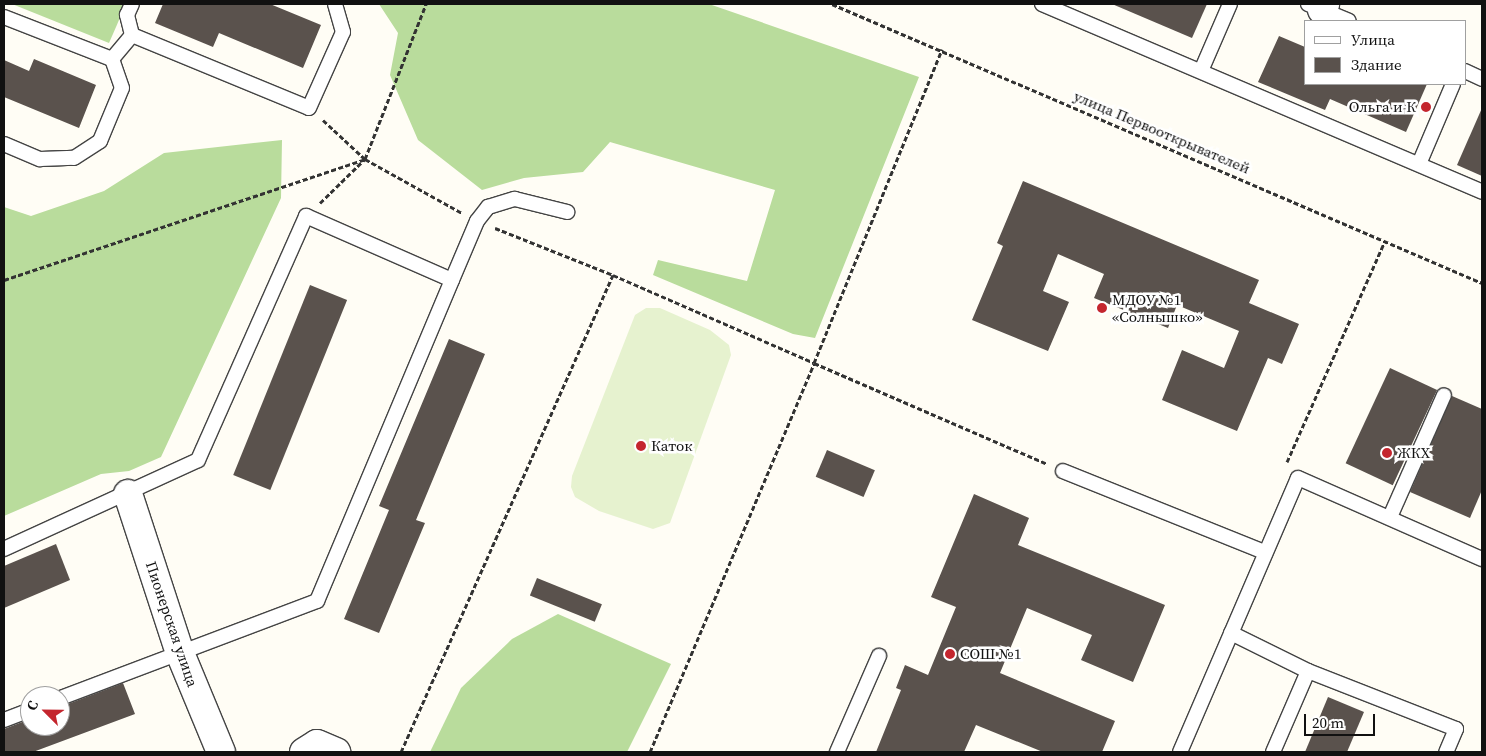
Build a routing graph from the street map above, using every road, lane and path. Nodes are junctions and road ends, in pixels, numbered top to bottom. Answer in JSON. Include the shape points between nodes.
{"nodes":[{"id":1,"x":132,"y":4,"type":"edge"},
{"id":2,"x":335,"y":4,"type":"edge"},
{"id":3,"x":426,"y":4,"type":"edge"},
{"id":4,"x":832,"y":4,"type":"edge"},
{"id":5,"x":1042,"y":4,"type":"edge"},
{"id":6,"x":1230,"y":4,"type":"edge"},
{"id":7,"x":1319,"y":6,"type":"edge"},
{"id":8,"x":4,"y":17,"type":"edge"},
{"id":9,"x":1347,"y":20,"type":"edge"},
{"id":10,"x":132,"y":35,"type":"junction"},
{"id":11,"x":942,"y":49,"type":"junction"},
{"id":12,"x":112,"y":59,"type":"junction"},
{"id":13,"x":1201,"y":71,"type":"junction"},
{"id":14,"x":1466,"y":71,"type":"edge"},
{"id":15,"x":1482,"y":79,"type":"edge"},
{"id":16,"x":1453,"y":85,"type":"edge"},
{"id":17,"x":309,"y":108,"type":"junction"},
{"id":18,"x":4,"y":144,"type":"edge"},
{"id":19,"x":365,"y":159,"type":"junction"},
{"id":20,"x":1419,"y":164,"type":"junction"},
{"id":21,"x":1482,"y":192,"type":"edge"},
{"id":22,"x":567,"y":212,"type":"dead end"},
{"id":23,"x":306,"y":216,"type":"junction"},
{"id":24,"x":477,"y":221,"type":"junction"},
{"id":25,"x":613,"y":275,"type":"junction"},
{"id":26,"x":4,"y":280,"type":"edge"},
{"id":27,"x":452,"y":280,"type":"junction"},
{"id":28,"x":1482,"y":282,"type":"edge"},
{"id":29,"x":814,"y":363,"type":"junction"},
{"id":30,"x":1444,"y":395,"type":"dead end"},
{"id":31,"x":1063,"y":471,"type":"joint"},
{"id":32,"x":128,"y":494,"type":"junction"},
{"id":33,"x":1390,"y":517,"type":"junction"},
{"id":34,"x":4,"y":549,"type":"edge"},
{"id":35,"x":1265,"y":552,"type":"junction"},
{"id":36,"x":1482,"y":559,"type":"edge"},
{"id":37,"x":1231,"y":633,"type":"junction"},
{"id":38,"x":180,"y":654,"type":"junction"},
{"id":39,"x":879,"y":656,"type":"dead end"},
{"id":40,"x":1308,"y":671,"type":"junction"},
{"id":41,"x":70,"y":694,"type":"edge"},
{"id":42,"x":20,"y":714,"type":"edge"},
{"id":43,"x":4,"y":720,"type":"edge"},
{"id":44,"x":220,"y":752,"type":"edge"},
{"id":45,"x":304,"y":752,"type":"edge"},
{"id":46,"x":336,"y":752,"type":"edge"},
{"id":47,"x":401,"y":752,"type":"edge"},
{"id":48,"x":650,"y":752,"type":"edge"},
{"id":49,"x":838,"y":752,"type":"edge"},
{"id":50,"x":1180,"y":752,"type":"edge"},
{"id":51,"x":1273,"y":752,"type":"edge"},
{"id":52,"x":1446,"y":752,"type":"edge"}],
"edges":[{"from":1,"to":10,"type":"lane","via":[[127,15]]},
{"from":2,"to":17,"type":"lane","via":[[343,32]]},
{"from":3,"to":19,"type":"path"},
{"from":4,"to":11,"type":"path","name":"улица Первооткрывателей"},
{"from":5,"to":13,"type":"lane"},
{"from":6,"to":13,"type":"lane"},
{"from":7,"to":9,"type":"lane"},
{"from":8,"to":12,"type":"lane"},
{"from":10,"to":12,"type":"lane"},
{"from":10,"to":17,"type":"lane"},
{"from":11,"to":28,"type":"path","name":"улица Первооткрывателей"},
{"from":11,"to":29,"type":"path"},
{"from":12,"to":18,"type":"lane","via":[[122,88],[100,141],[74,158],[40,158]]},
{"from":13,"to":20,"type":"lane"},
{"from":14,"to":15,"type":"lane"},
{"from":16,"to":20,"type":"lane"},
{"from":17,"to":19,"type":"path"},
{"from":19,"to":23,"type":"path"},
{"from":19,"to":24,"type":"path"},
{"from":19,"to":26,"type":"path"},
{"from":20,"to":21,"type":"lane"},
{"from":22,"to":24,"type":"lane","via":[[515,199],[488,207]]},
{"from":23,"to":27,"type":"lane"},
{"from":23,"to":32,"type":"lane","via":[[198,460]]},
{"from":24,"to":25,"type":"path"},
{"from":24,"to":27,"type":"lane"},
{"from":25,"to":29,"type":"path"},
{"from":25,"to":47,"type":"path"},
{"from":27,"to":38,"type":"lane","via":[[317,601]]},
{"from":29,"to":31,"type":"path"},
{"from":29,"to":48,"type":"path"},
{"from":30,"to":33,"type":"lane"},
{"from":31,"to":35,"type":"lane"},
{"from":32,"to":34,"type":"lane"},
{"from":32,"to":38,"type":"street","name":"Пионерская улица"},
{"from":33,"to":35,"type":"lane","via":[[1298,478]]},
{"from":33,"to":36,"type":"lane"},
{"from":35,"to":37,"type":"lane"},
{"from":37,"to":40,"type":"lane"},
{"from":37,"to":50,"type":"lane"},
{"from":38,"to":41,"type":"lane"},
{"from":38,"to":44,"type":"street","name":"Пионерская улица"},
{"from":39,"to":49,"type":"lane"},
{"from":40,"to":51,"type":"lane"},
{"from":40,"to":52,"type":"lane","via":[[1456,729]]},
{"from":42,"to":43,"type":"lane"},
{"from":45,"to":46,"type":"street","via":[[317,744]]}]}
